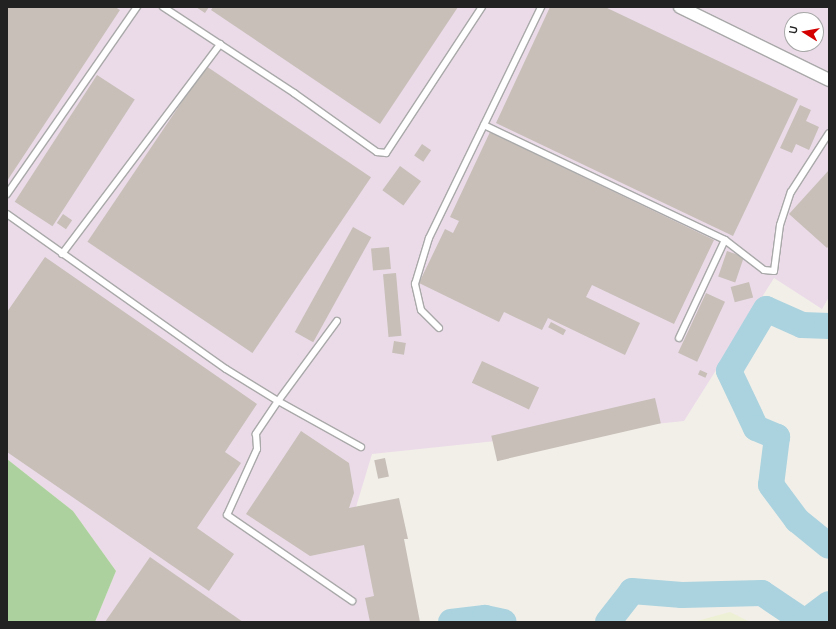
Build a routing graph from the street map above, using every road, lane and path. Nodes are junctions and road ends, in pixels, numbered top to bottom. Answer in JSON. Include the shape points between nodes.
{"nodes":[{"id":1,"x":137,"y":7,"type":"edge"},
{"id":2,"x":163,"y":7,"type":"edge"},
{"id":3,"x":482,"y":7,"type":"edge"},
{"id":4,"x":541,"y":7,"type":"edge"},
{"id":5,"x":680,"y":7,"type":"edge"},
{"id":6,"x":220,"y":44,"type":"junction"},
{"id":7,"x":829,"y":80,"type":"edge"},
{"id":8,"x":484,"y":125,"type":"junction"},
{"id":9,"x":829,"y":133,"type":"edge"},
{"id":10,"x":7,"y":194,"type":"edge"},
{"id":11,"x":7,"y":214,"type":"edge"},
{"id":12,"x":725,"y":240,"type":"junction"},
{"id":13,"x":62,"y":254,"type":"junction"},
{"id":14,"x":338,"y":321,"type":"dead end"},
{"id":15,"x":439,"y":328,"type":"dead end"},
{"id":16,"x":679,"y":338,"type":"dead end"},
{"id":17,"x":278,"y":401,"type":"junction"},
{"id":18,"x":361,"y":447,"type":"dead end"},
{"id":19,"x":352,"y":601,"type":"dead end"}],
"edges":[{"from":1,"to":10,"type":"lane"},
{"from":2,"to":6,"type":"lane"},
{"from":3,"to":6,"type":"lane","via":[[386,153],[377,152]]},
{"from":4,"to":8,"type":"lane"},
{"from":5,"to":7,"type":"street"},
{"from":6,"to":13,"type":"lane"},
{"from":8,"to":12,"type":"lane"},
{"from":8,"to":15,"type":"lane","via":[[429,238],[415,284],[421,310]]},
{"from":9,"to":12,"type":"lane","via":[[791,192],[780,225],[774,271],[764,270]]},
{"from":11,"to":13,"type":"lane"},
{"from":12,"to":16,"type":"lane"},
{"from":13,"to":17,"type":"lane","via":[[226,369]]},
{"from":14,"to":17,"type":"lane"},
{"from":17,"to":18,"type":"lane"},
{"from":17,"to":19,"type":"lane","via":[[256,434],[257,449],[227,515]]}]}
